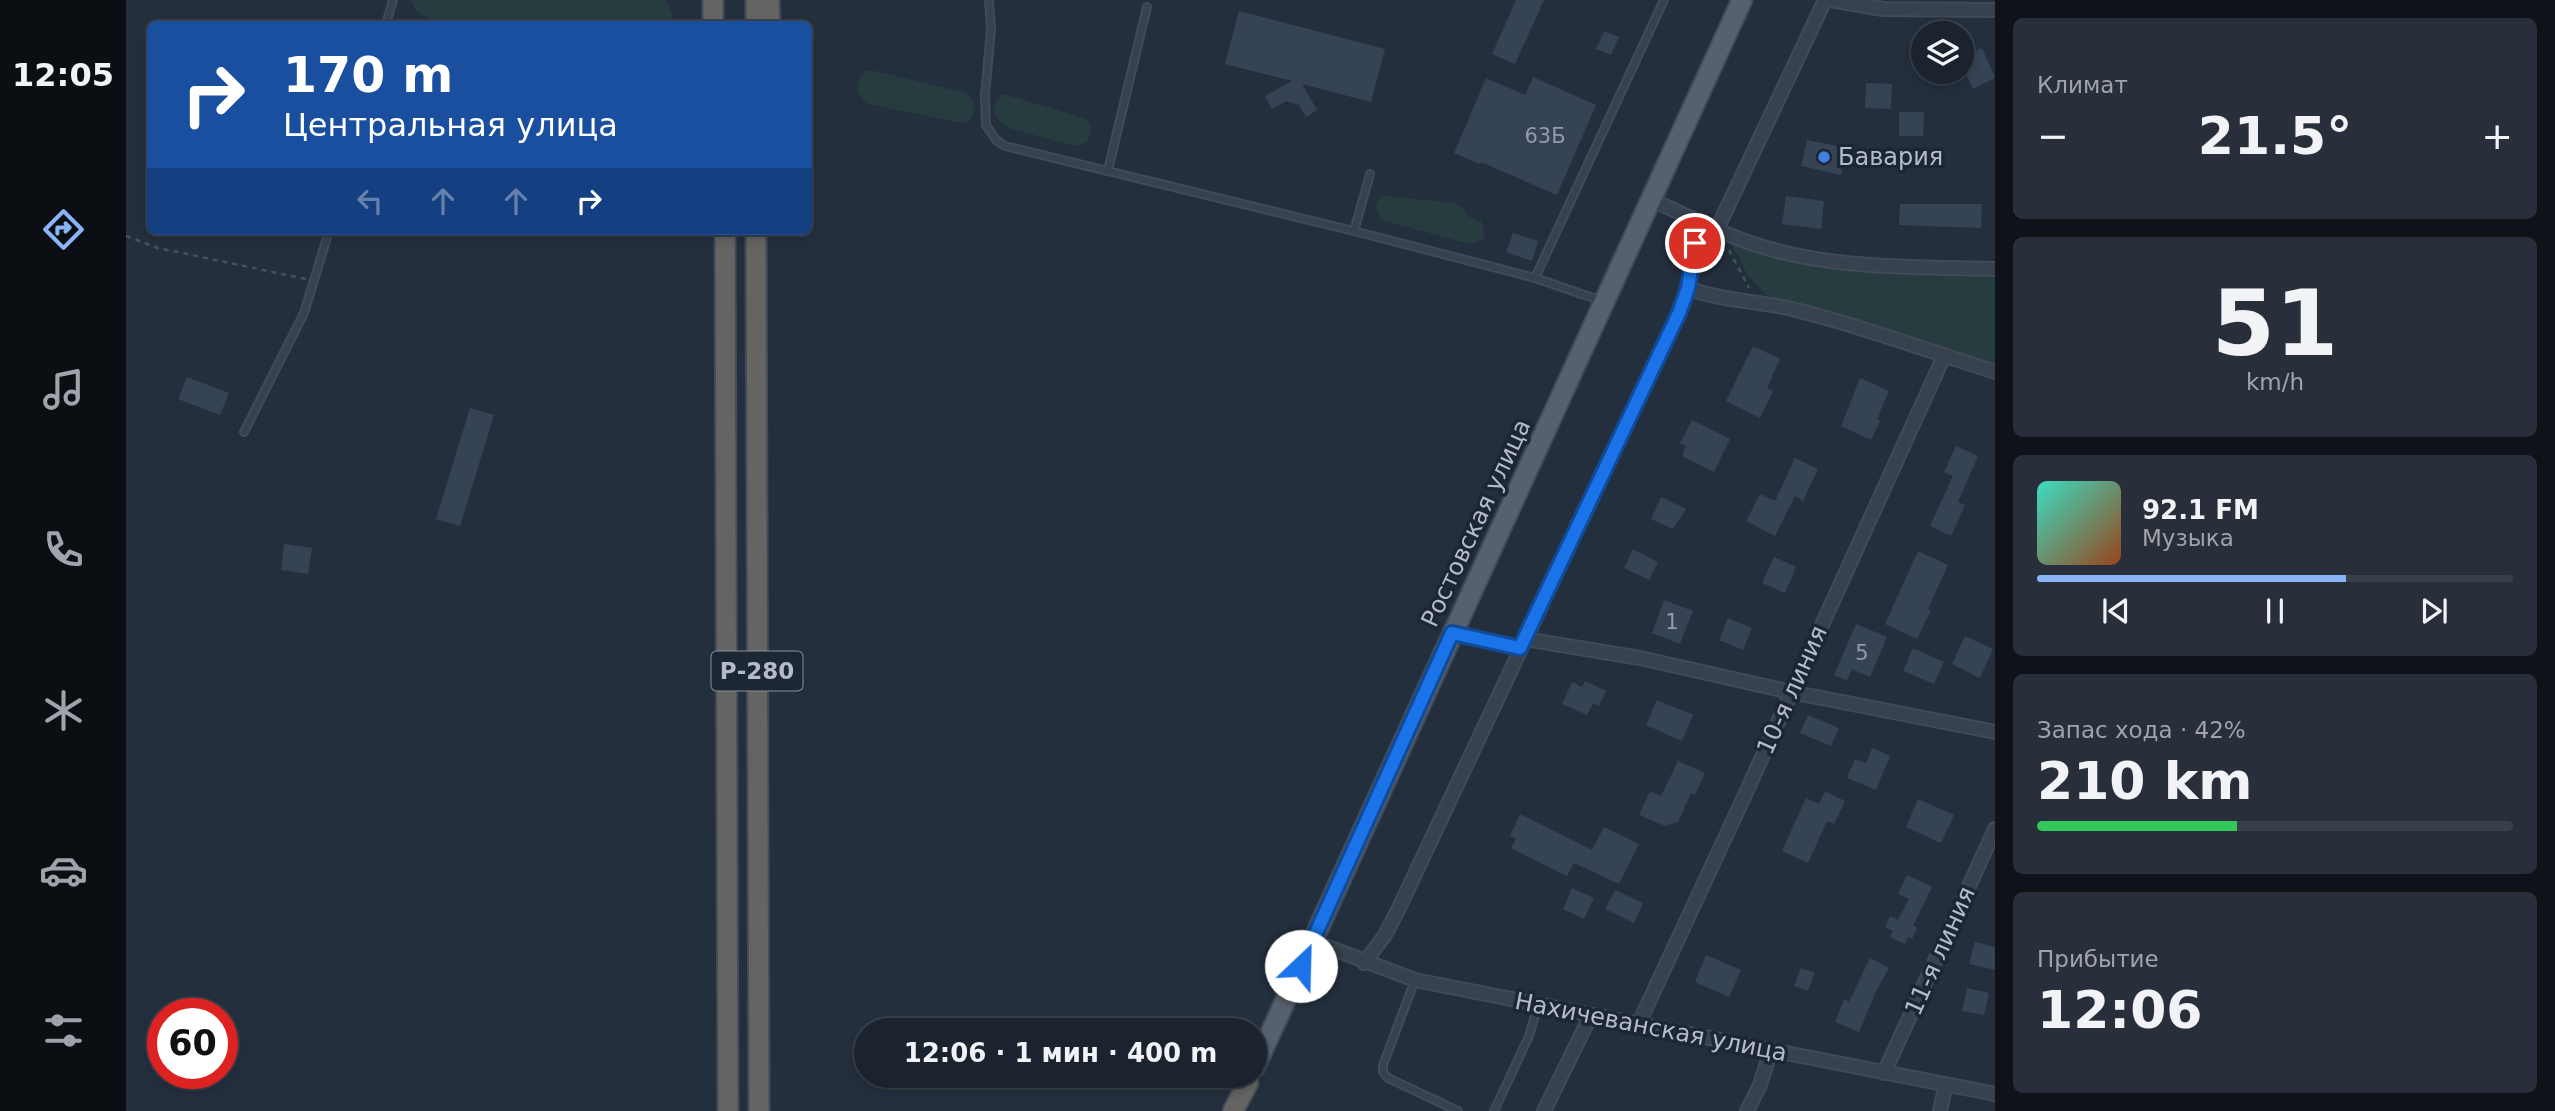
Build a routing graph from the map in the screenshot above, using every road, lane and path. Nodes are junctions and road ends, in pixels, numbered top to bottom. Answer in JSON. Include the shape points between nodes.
{"nodes":[{"id":1,"x":393,"y":0,"type":"edge"},
{"id":2,"x":713,"y":0,"type":"edge"},
{"id":3,"x":724,"y":0,"type":"edge"},
{"id":4,"x":755,"y":0,"type":"edge"},
{"id":5,"x":769,"y":0,"type":"edge"},
{"id":6,"x":989,"y":0,"type":"edge"},
{"id":7,"x":1664,"y":0,"type":"edge"},
{"id":8,"x":1742,"y":0,"type":"edge"},
{"id":9,"x":1828,"y":0,"type":"edge"},
{"id":10,"x":1147,"y":7,"type":"dead end"},
{"id":11,"x":1995,"y":10,"type":"edge"},
{"id":12,"x":387,"y":21,"type":"edge"},
{"id":13,"x":713,"y":21,"type":"edge"},
{"id":14,"x":724,"y":21,"type":"edge"},
{"id":15,"x":756,"y":21,"type":"edge"},
{"id":16,"x":769,"y":21,"type":"edge"},
{"id":17,"x":1108,"y":170,"type":"junction"},
{"id":18,"x":1370,"y":174,"type":"dead end"},
{"id":19,"x":1650,"y":199,"type":"junction"},
{"id":20,"x":1701,"y":223,"type":"junction"},
{"id":21,"x":1719,"y":230,"type":"junction"},
{"id":22,"x":1354,"y":231,"type":"junction"},
{"id":23,"x":329,"y":235,"type":"edge"},
{"id":24,"x":712,"y":235,"type":"edge"},
{"id":25,"x":725,"y":235,"type":"edge"},
{"id":26,"x":756,"y":235,"type":"edge"},
{"id":27,"x":770,"y":235,"type":"edge"},
{"id":28,"x":126,"y":236,"type":"edge"},
{"id":29,"x":1995,"y":269,"type":"edge"},
{"id":30,"x":1535,"y":278,"type":"junction"},
{"id":31,"x":316,"y":281,"type":"junction"},
{"id":32,"x":1688,"y":288,"type":"junction"},
{"id":33,"x":1604,"y":302,"type":"junction"},
{"id":34,"x":1763,"y":303,"type":"junction"},
{"id":35,"x":1944,"y":356,"type":"junction"},
{"id":36,"x":1995,"y":373,"type":"edge"},
{"id":37,"x":757,"y":394,"type":"junction"},
{"id":38,"x":244,"y":432,"type":"dead end"},
{"id":39,"x":726,"y":447,"type":"junction"},
{"id":40,"x":1452,"y":633,"type":"junction"},
{"id":41,"x":1522,"y":643,"type":"junction"},
{"id":42,"x":1791,"y":692,"type":"junction"},
{"id":43,"x":1995,"y":732,"type":"edge"},
{"id":44,"x":1995,"y":830,"type":"edge"},
{"id":45,"x":1312,"y":941,"type":"junction"},
{"id":46,"x":1364,"y":963,"type":"junction"},
{"id":47,"x":1415,"y":980,"type":"junction"},
{"id":48,"x":1538,"y":1005,"type":"junction"},
{"id":49,"x":1591,"y":1015,"type":"junction"},
{"id":50,"x":1639,"y":1023,"type":"junction"},
{"id":51,"x":1267,"y":1040,"type":"edge"},
{"id":52,"x":1771,"y":1050,"type":"junction"},
{"id":53,"x":1884,"y":1073,"type":"junction"},
{"id":54,"x":1946,"y":1084,"type":"junction"},
{"id":55,"x":1245,"y":1088,"type":"edge"},
{"id":56,"x":1995,"y":1094,"type":"edge"},
{"id":57,"x":728,"y":1111,"type":"edge"},
{"id":58,"x":759,"y":1111,"type":"edge"},
{"id":59,"x":1234,"y":1111,"type":"edge"},
{"id":60,"x":1458,"y":1111,"type":"edge"},
{"id":61,"x":1494,"y":1111,"type":"edge"},
{"id":62,"x":1544,"y":1111,"type":"edge"},
{"id":63,"x":1747,"y":1111,"type":"edge"},
{"id":64,"x":1940,"y":1111,"type":"edge"}],
"edges":[{"from":1,"to":12,"type":"lane"},
{"from":2,"to":13,"type":"highway"},
{"from":3,"to":14,"type":"highway"},
{"from":4,"to":15,"type":"highway"},
{"from":5,"to":16,"type":"highway"},
{"from":6,"to":17,"type":"lane","via":[[985,95],[990,134],[1005,146]]},
{"from":7,"to":30,"type":"lane"},
{"from":8,"to":19,"type":"main road","name":"Ростовская улица"},
{"from":9,"to":11,"type":"street","via":[[1883,9]]},
{"from":9,"to":21,"type":"street"},
{"from":10,"to":17,"type":"lane"},
{"from":17,"to":22,"type":"lane"},
{"from":18,"to":22,"type":"lane"},
{"from":19,"to":20,"type":"street"},
{"from":19,"to":33,"type":"main road","name":"Ростовская улица"},
{"from":20,"to":21,"type":"street"},
{"from":20,"to":32,"type":"street"},
{"from":21,"to":29,"type":"street","via":[[1770,249],[1826,260]]},
{"from":21,"to":34,"type":"path","via":[[1741,275]]},
{"from":22,"to":30,"type":"lane"},
{"from":23,"to":31,"type":"lane"},
{"from":24,"to":39,"type":"highway"},
{"from":25,"to":39,"type":"highway","number":"Р-280"},
{"from":26,"to":37,"type":"highway","number":"Р-280"},
{"from":27,"to":37,"type":"highway"},
{"from":28,"to":31,"type":"path","via":[[158,248]]},
{"from":30,"to":33,"type":"lane"},
{"from":31,"to":38,"type":"lane","via":[[295,335]]},
{"from":32,"to":34,"type":"street"},
{"from":32,"to":41,"type":"street"},
{"from":33,"to":40,"type":"main road","name":"Ростовская улица"},
{"from":34,"to":35,"type":"street"},
{"from":35,"to":36,"type":"street"},
{"from":35,"to":42,"type":"street","name":"10-я линия"},
{"from":37,"to":58,"type":"highway","number":"Р-280"},
{"from":39,"to":57,"type":"highway","number":"Р-280"},
{"from":40,"to":41,"type":"street"},
{"from":40,"to":45,"type":"main road","name":"Ростовская улица"},
{"from":41,"to":42,"type":"street","via":[[1640,658]]},
{"from":41,"to":46,"type":"street","via":[[1399,908]]},
{"from":42,"to":43,"type":"street"},
{"from":42,"to":50,"type":"street","name":"10-я линия"},
{"from":44,"to":53,"type":"street","name":"11-я линия"},
{"from":45,"to":46,"type":"street","name":"Нахичеванская улица"},
{"from":45,"to":51,"type":"main road","name":"Ростовская улица"},
{"from":46,"to":47,"type":"street","name":"Нахичеванская улица"},
{"from":47,"to":48,"type":"street","name":"Нахичеванская улица"},
{"from":47,"to":60,"type":"lane","via":[[1383,1072]]},
{"from":48,"to":49,"type":"street","name":"Нахичеванская улица"},
{"from":48,"to":61,"type":"lane","via":[[1529,1036]]},
{"from":49,"to":50,"type":"street","name":"Нахичеванская улица"},
{"from":49,"to":62,"type":"street"},
{"from":50,"to":52,"type":"street","name":"Нахичеванская улица"},
{"from":52,"to":53,"type":"street","name":"Нахичеванская улица"},
{"from":52,"to":63,"type":"street"},
{"from":53,"to":54,"type":"street","name":"Нахичеванская улица"},
{"from":54,"to":56,"type":"street","name":"Нахичеванская улица"},
{"from":54,"to":64,"type":"street"},
{"from":55,"to":59,"type":"highway"}]}
